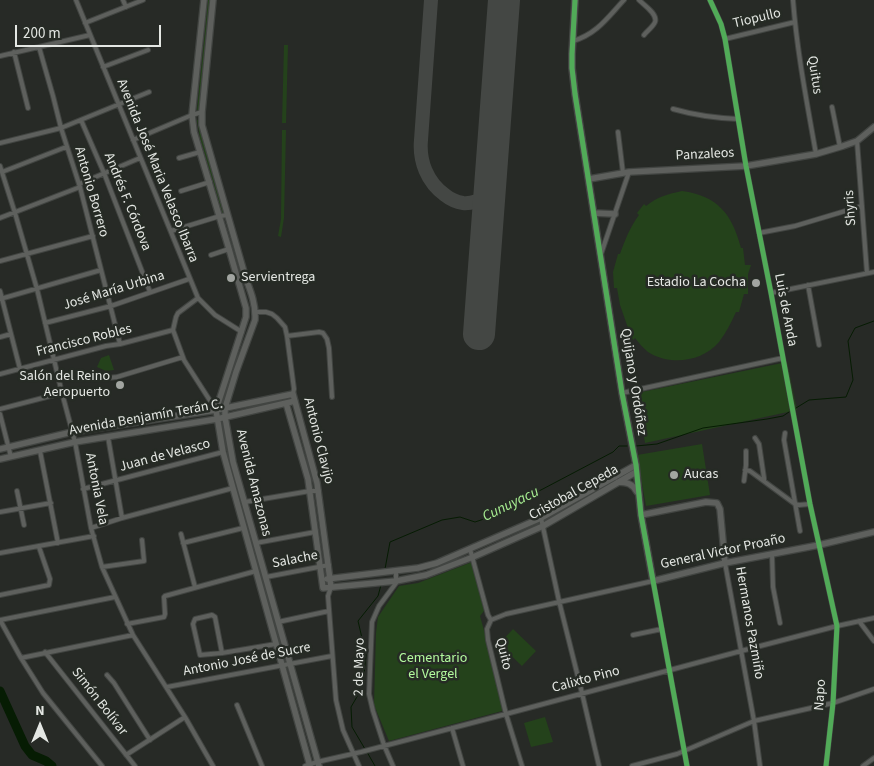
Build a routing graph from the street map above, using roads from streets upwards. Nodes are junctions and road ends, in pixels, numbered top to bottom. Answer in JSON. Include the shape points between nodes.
{"nodes":[{"id":1,"x":76,"y":0,"type":"edge"},
{"id":2,"x":123,"y":0,"type":"edge"},
{"id":3,"x":143,"y":0,"type":"edge"},
{"id":4,"x":204,"y":0,"type":"edge"},
{"id":5,"x":213,"y":0,"type":"edge"},
{"id":6,"x":575,"y":0,"type":"edge"},
{"id":7,"x":624,"y":0,"type":"edge"},
{"id":8,"x":639,"y":0,"type":"edge"},
{"id":9,"x":710,"y":0,"type":"edge"},
{"id":10,"x":793,"y":0,"type":"edge"},
{"id":11,"x":126,"y":7,"type":"junction"},
{"id":12,"x":795,"y":22,"type":"junction"},
{"id":13,"x":86,"y":23,"type":"junction"},
{"id":14,"x":90,"y":35,"type":"junction"},
{"id":15,"x":644,"y":35,"type":"dead end"},
{"id":16,"x":725,"y":39,"type":"junction"},
{"id":17,"x":573,"y":41,"type":"junction"},
{"id":18,"x":39,"y":47,"type":"junction"},
{"id":19,"x":148,"y":50,"type":"dead end"},
{"id":20,"x":14,"y":52,"type":"junction"},
{"id":21,"x":0,"y":56,"type":"edge"},
{"id":22,"x":103,"y":67,"type":"junction"},
{"id":23,"x":150,"y":92,"type":"dead end"},
{"id":24,"x":118,"y":105,"type":"junction"},
{"id":25,"x":832,"y":107,"type":"dead end"},
{"id":26,"x":28,"y":108,"type":"dead end"},
{"id":27,"x":672,"y":109,"type":"dead end"},
{"id":28,"x":202,"y":112,"type":"junction"},
{"id":29,"x":192,"y":115,"type":"junction"},
{"id":30,"x":738,"y":119,"type":"junction"},
{"id":31,"x":81,"y":120,"type":"junction"},
{"id":32,"x":874,"y":127,"type":"edge"},
{"id":33,"x":60,"y":128,"type":"junction"},
{"id":34,"x":618,"y":132,"type":"dead end"},
{"id":35,"x":133,"y":140,"type":"junction"},
{"id":36,"x":857,"y":140,"type":"junction"},
{"id":37,"x":0,"y":143,"type":"edge"},
{"id":38,"x":66,"y":147,"type":"junction"},
{"id":39,"x":840,"y":147,"type":"junction"},
{"id":40,"x":200,"y":152,"type":"junction"},
{"id":41,"x":816,"y":154,"type":"junction"},
{"id":42,"x":140,"y":158,"type":"junction"},
{"id":43,"x":179,"y":158,"type":"dead end"},
{"id":44,"x":0,"y":166,"type":"edge"},
{"id":45,"x":746,"y":166,"type":"junction"},
{"id":46,"x":2,"y":172,"type":"junction"},
{"id":47,"x":104,"y":173,"type":"junction"},
{"id":48,"x":626,"y":173,"type":"junction"},
{"id":49,"x":589,"y":179,"type":"junction"},
{"id":50,"x":210,"y":182,"type":"junction"},
{"id":51,"x":80,"y":185,"type":"junction"},
{"id":52,"x":181,"y":191,"type":"dead end"},
{"id":53,"x":862,"y":206,"type":"junction"},
{"id":54,"x":16,"y":213,"type":"junction"},
{"id":55,"x":594,"y":213,"type":"junction"},
{"id":56,"x":615,"y":214,"type":"junction"},
{"id":57,"x":228,"y":215,"type":"junction"},
{"id":58,"x":220,"y":216,"type":"junction"},
{"id":59,"x":0,"y":218,"type":"edge"},
{"id":60,"x":171,"y":231,"type":"junction"},
{"id":61,"x":759,"y":233,"type":"junction"},
{"id":62,"x":93,"y":236,"type":"junction"},
{"id":63,"x":230,"y":249,"type":"junction"},
{"id":64,"x":27,"y":254,"type":"junction"},
{"id":65,"x":601,"y":254,"type":"junction"},
{"id":66,"x":211,"y":255,"type":"dead end"},
{"id":67,"x":0,"y":261,"type":"edge"},
{"id":68,"x":102,"y":270,"type":"junction"},
{"id":69,"x":874,"y":272,"type":"edge"},
{"id":70,"x":867,"y":273,"type":"junction"},
{"id":71,"x":189,"y":279,"type":"junction"},
{"id":72,"x":808,"y":285,"type":"junction"},
{"id":73,"x":37,"y":289,"type":"junction"},
{"id":74,"x":0,"y":291,"type":"edge"},
{"id":75,"x":150,"y":292,"type":"junction"},
{"id":76,"x":771,"y":293,"type":"junction"},
{"id":77,"x":198,"y":298,"type":"junction"},
{"id":78,"x":1,"y":299,"type":"edge"},
{"id":79,"x":110,"y":306,"type":"junction"},
{"id":80,"x":256,"y":312,"type":"junction"},
{"id":81,"x":45,"y":323,"type":"junction"},
{"id":82,"x":173,"y":330,"type":"junction"},
{"id":83,"x":242,"y":332,"type":"junction"},
{"id":84,"x":11,"y":334,"type":"junction"},
{"id":85,"x":0,"y":336,"type":"edge"},
{"id":86,"x":288,"y":336,"type":"junction"},
{"id":87,"x":120,"y":344,"type":"junction"},
{"id":88,"x":819,"y":345,"type":"dead end"},
{"id":89,"x":184,"y":358,"type":"junction"},
{"id":90,"x":783,"y":358,"type":"junction"},
{"id":91,"x":54,"y":360,"type":"junction"},
{"id":92,"x":20,"y":369,"type":"junction"},
{"id":93,"x":0,"y":374,"type":"edge"},
{"id":94,"x":99,"y":379,"type":"dead end"},
{"id":95,"x":62,"y":393,"type":"junction"},
{"id":96,"x":622,"y":393,"type":"junction"},
{"id":97,"x":293,"y":394,"type":"junction"},
{"id":98,"x":332,"y":397,"type":"dead end"},
{"id":99,"x":296,"y":401,"type":"junction"},
{"id":100,"x":286,"y":403,"type":"junction"},
{"id":101,"x":0,"y":408,"type":"edge"},
{"id":102,"x":225,"y":408,"type":"junction"},
{"id":103,"x":216,"y":410,"type":"junction"},
{"id":104,"x":0,"y":414,"type":"edge"},
{"id":105,"x":224,"y":417,"type":"junction"},
{"id":106,"x":217,"y":418,"type":"junction"},
{"id":107,"x":72,"y":432,"type":"junction"},
{"id":108,"x":785,"y":433,"type":"dead end"},
{"id":109,"x":108,"y":437,"type":"junction"},
{"id":110,"x":756,"y":438,"type":"dead end"},
{"id":111,"x":75,"y":442,"type":"junction"},
{"id":112,"x":9,"y":447,"type":"junction"},
{"id":113,"x":0,"y":449,"type":"edge"},
{"id":114,"x":40,"y":451,"type":"junction"},
{"id":115,"x":746,"y":451,"type":"dead end"},
{"id":116,"x":223,"y":452,"type":"junction"},
{"id":117,"x":12,"y":457,"type":"junction"},
{"id":118,"x":0,"y":459,"type":"edge"},
{"id":119,"x":636,"y":468,"type":"junction"},
{"id":120,"x":745,"y":470,"type":"junction"},
{"id":121,"x":115,"y":481,"type":"junction"},
{"id":122,"x":744,"y":481,"type":"dead end"},
{"id":123,"x":764,"y":481,"type":"junction"},
{"id":124,"x":618,"y":482,"type":"junction"},
{"id":125,"x":233,"y":488,"type":"junction"},
{"id":126,"x":83,"y":489,"type":"junction"},
{"id":127,"x":17,"y":491,"type":"dead end"},
{"id":128,"x":310,"y":491,"type":"junction"},
{"id":129,"x":319,"y":491,"type":"junction"},
{"id":130,"x":639,"y":496,"type":"junction"},
{"id":131,"x":244,"y":502,"type":"junction"},
{"id":132,"x":51,"y":503,"type":"junction"},
{"id":133,"x":795,"y":504,"type":"junction"},
{"id":134,"x":810,"y":504,"type":"junction"},
{"id":135,"x":20,"y":508,"type":"junction"},
{"id":136,"x":0,"y":512,"type":"edge"},
{"id":137,"x":641,"y":515,"type":"junction"},
{"id":138,"x":122,"y":518,"type":"junction"},
{"id":139,"x":541,"y":518,"type":"junction"},
{"id":140,"x":24,"y":525,"type":"dead end"},
{"id":141,"x":543,"y":526,"type":"junction"},
{"id":142,"x":91,"y":528,"type":"junction"},
{"id":143,"x":243,"y":528,"type":"junction"},
{"id":144,"x":800,"y":531,"type":"dead end"},
{"id":145,"x":315,"y":532,"type":"junction"},
{"id":146,"x":874,"y":532,"type":"edge"},
{"id":147,"x":181,"y":534,"type":"dead end"},
{"id":148,"x":94,"y":536,"type":"junction"},
{"id":149,"x":142,"y":540,"type":"dead end"},
{"id":150,"x":58,"y":543,"type":"junction"},
{"id":151,"x":183,"y":543,"type":"junction"},
{"id":152,"x":256,"y":543,"type":"junction"},
{"id":153,"x":819,"y":545,"type":"junction"},
{"id":154,"x":39,"y":547,"type":"junction"},
{"id":155,"x":470,"y":549,"type":"junction"},
{"id":156,"x":0,"y":553,"type":"edge"},
{"id":157,"x":772,"y":554,"type":"junction"},
{"id":158,"x":473,"y":556,"type":"junction"},
{"id":159,"x":725,"y":564,"type":"junction"},
{"id":160,"x":328,"y":565,"type":"junction"},
{"id":161,"x":320,"y":566,"type":"junction"},
{"id":162,"x":102,"y":567,"type":"junction"},
{"id":163,"x":256,"y":572,"type":"junction"},
{"id":164,"x":393,"y":572,"type":"junction"},
{"id":165,"x":266,"y":577,"type":"junction"},
{"id":166,"x":330,"y":578,"type":"junction"},
{"id":167,"x":322,"y":579,"type":"junction"},
{"id":168,"x":396,"y":581,"type":"junction"},
{"id":169,"x":653,"y":581,"type":"junction"},
{"id":170,"x":195,"y":587,"type":"junction"},
{"id":171,"x":331,"y":587,"type":"junction"},
{"id":172,"x":323,"y":588,"type":"junction"},
{"id":173,"x":0,"y":595,"type":"edge"},
{"id":174,"x":328,"y":596,"type":"junction"},
{"id":175,"x":115,"y":597,"type":"junction"},
{"id":176,"x":559,"y":601,"type":"junction"},
{"id":177,"x":329,"y":611,"type":"junction"},
{"id":178,"x":874,"y":618,"type":"edge"},
{"id":179,"x":0,"y":620,"type":"edge"},
{"id":180,"x":491,"y":620,"type":"junction"},
{"id":181,"x":859,"y":621,"type":"junction"},
{"id":182,"x":278,"y":622,"type":"junction"},
{"id":183,"x":780,"y":623,"type":"dead end"},
{"id":184,"x":127,"y":624,"type":"junction"},
{"id":185,"x":837,"y":626,"type":"junction"},
{"id":186,"x":662,"y":629,"type":"junction"},
{"id":187,"x":133,"y":635,"type":"junction"},
{"id":188,"x":633,"y":635,"type":"dead end"},
{"id":189,"x":874,"y":641,"type":"edge"},
{"id":190,"x":276,"y":644,"type":"junction"},
{"id":191,"x":741,"y":651,"type":"junction"},
{"id":192,"x":45,"y":652,"type":"junction"},
{"id":193,"x":222,"y":653,"type":"junction"},
{"id":194,"x":332,"y":656,"type":"junction"},
{"id":195,"x":21,"y":658,"type":"junction"},
{"id":196,"x":289,"y":664,"type":"junction"},
{"id":197,"x":282,"y":665,"type":"junction"},
{"id":198,"x":670,"y":670,"type":"junction"},
{"id":199,"x":107,"y":675,"type":"dead end"},
{"id":200,"x":167,"y":687,"type":"junction"},
{"id":201,"x":874,"y":689,"type":"edge"},
{"id":202,"x":582,"y":693,"type":"junction"},
{"id":203,"x":833,"y":703,"type":"junction"},
{"id":204,"x":237,"y":705,"type":"dead end"},
{"id":205,"x":506,"y":714,"type":"junction"},
{"id":206,"x":186,"y":717,"type":"junction"},
{"id":207,"x":754,"y":721,"type":"junction"},
{"id":208,"x":452,"y":728,"type":"junction"},
{"id":209,"x":150,"y":740,"type":"junction"},
{"id":210,"x":384,"y":746,"type":"junction"},
{"id":211,"x":685,"y":751,"type":"junction"},
{"id":212,"x":353,"y":754,"type":"junction"},
{"id":213,"x":126,"y":755,"type":"junction"},
{"id":214,"x":874,"y":758,"type":"edge"},
{"id":215,"x":212,"y":764,"type":"edge"},
{"id":216,"x":318,"y":764,"type":"edge"},
{"id":217,"x":102,"y":766,"type":"edge"},
{"id":218,"x":135,"y":766,"type":"edge"},
{"id":219,"x":205,"y":766,"type":"edge"},
{"id":220,"x":262,"y":766,"type":"edge"},
{"id":221,"x":308,"y":766,"type":"edge"},
{"id":222,"x":359,"y":766,"type":"edge"},
{"id":223,"x":393,"y":766,"type":"edge"},
{"id":224,"x":462,"y":766,"type":"edge"},
{"id":225,"x":522,"y":766,"type":"edge"},
{"id":226,"x":599,"y":766,"type":"edge"},
{"id":227,"x":632,"y":766,"type":"edge"},
{"id":228,"x":687,"y":766,"type":"edge"},
{"id":229,"x":760,"y":766,"type":"edge"},
{"id":230,"x":826,"y":766,"type":"edge"},
{"id":231,"x":863,"y":766,"type":"edge"}],
"edges":[{"from":1,"to":13,"type":"street","name":"Avenida José Maria Velasco Ibarra"},
{"from":2,"to":11,"type":"street"},
{"from":3,"to":11,"type":"street"},
{"from":4,"to":29,"type":"street"},
{"from":5,"to":28,"type":"street","name":"Avenida Amazonas"},
{"from":6,"to":17,"type":"street","name":"Quijano y Ordóñez"},
{"from":7,"to":17,"type":"street","via":[[595,31]]},
{"from":8,"to":15,"type":"street","via":[[655,19]]},
{"from":9,"to":16,"type":"street","name":"Luis de Anda"},
{"from":10,"to":12,"type":"street","name":"Quitus"},
{"from":11,"to":13,"type":"street"},
{"from":12,"to":16,"type":"street","name":"Tiopullo"},
{"from":12,"to":41,"type":"street","name":"Quitus"},
{"from":13,"to":14,"type":"street","name":"Avenida José Maria Velasco Ibarra"},
{"from":14,"to":18,"type":"street"},
{"from":14,"to":22,"type":"street","name":"Avenida José Maria Velasco Ibarra"},
{"from":16,"to":30,"type":"street","name":"Luis de Anda"},
{"from":17,"to":49,"type":"street","name":"Quijano y Ordóñez","via":[[572,68]]},
{"from":18,"to":20,"type":"street"},
{"from":18,"to":33,"type":"street","name":"Antonio Borrero"},
{"from":19,"to":22,"type":"street"},
{"from":20,"to":21,"type":"street"},
{"from":20,"to":26,"type":"street"},
{"from":22,"to":24,"type":"street","name":"Avenida José Maria Velasco Ibarra"},
{"from":23,"to":24,"type":"street"},
{"from":24,"to":31,"type":"street"},
{"from":24,"to":35,"type":"street","name":"Avenida José Maria Velasco Ibarra"},
{"from":25,"to":39,"type":"street"},
{"from":27,"to":30,"type":"street"},
{"from":28,"to":29,"type":"street"},
{"from":28,"to":57,"type":"street","name":"Avenida Amazonas","via":[[202,125]]},
{"from":29,"to":35,"type":"street"},
{"from":29,"to":40,"type":"street"},
{"from":30,"to":45,"type":"street","name":"Luis de Anda"},
{"from":31,"to":33,"type":"street"},
{"from":31,"to":47,"type":"street","name":"Andrés F. Córdova"},
{"from":32,"to":36,"type":"street","name":"Panzaleos"},
{"from":33,"to":37,"type":"street"},
{"from":33,"to":38,"type":"street","name":"Antonio Borrero"},
{"from":34,"to":48,"type":"street"},
{"from":35,"to":42,"type":"street","name":"Avenida José Maria Velasco Ibarra"},
{"from":36,"to":39,"type":"street","name":"Panzaleos"},
{"from":36,"to":53,"type":"street","name":"Shyris"},
{"from":38,"to":46,"type":"street"},
{"from":38,"to":51,"type":"street","name":"Antonio Borrero"},
{"from":39,"to":41,"type":"street","name":"Panzaleos"},
{"from":40,"to":43,"type":"street"},
{"from":40,"to":50,"type":"street"},
{"from":41,"to":45,"type":"street","name":"Panzaleos"},
{"from":42,"to":47,"type":"street"},
{"from":42,"to":60,"type":"street","name":"Avenida José Maria Velasco Ibarra"},
{"from":44,"to":46,"type":"street","name":"Antonia Vela"},
{"from":45,"to":48,"type":"street","name":"Panzaleos"},
{"from":45,"to":61,"type":"street","name":"Luis de Anda"},
{"from":46,"to":54,"type":"street","name":"Antonia Vela"},
{"from":47,"to":51,"type":"street"},
{"from":47,"to":75,"type":"street","name":"Andrés F. Córdova"},
{"from":48,"to":49,"type":"street","name":"Panzaleos"},
{"from":48,"to":56,"type":"street"},
{"from":49,"to":55,"type":"street","name":"Quijano y Ordóñez"},
{"from":50,"to":52,"type":"street"},
{"from":50,"to":58,"type":"street"},
{"from":51,"to":54,"type":"street"},
{"from":51,"to":62,"type":"street","name":"Antonio Borrero"},
{"from":53,"to":61,"type":"street"},
{"from":53,"to":70,"type":"street","name":"Shyris"},
{"from":54,"to":59,"type":"street"},
{"from":54,"to":64,"type":"street","name":"Antonia Vela"},
{"from":55,"to":56,"type":"street"},
{"from":55,"to":65,"type":"street","name":"Quijano y Ordóñez"},
{"from":56,"to":65,"type":"street"},
{"from":57,"to":58,"type":"street"},
{"from":57,"to":80,"type":"street","name":"Avenida Amazonas"},
{"from":58,"to":60,"type":"street"},
{"from":58,"to":63,"type":"street"},
{"from":60,"to":71,"type":"street","name":"Avenida José Maria Velasco Ibarra"},
{"from":61,"to":76,"type":"street","name":"Luis de Anda"},
{"from":62,"to":64,"type":"street"},
{"from":62,"to":68,"type":"street","name":"Antonio Borrero"},
{"from":63,"to":66,"type":"street"},
{"from":63,"to":83,"type":"street","via":[[246,308]]},
{"from":64,"to":67,"type":"street"},
{"from":64,"to":73,"type":"street","name":"Antonia Vela"},
{"from":65,"to":96,"type":"street","name":"Quijano y Ordóñez"},
{"from":68,"to":73,"type":"street"},
{"from":68,"to":79,"type":"street","name":"Antonio Borrero"},
{"from":69,"to":70,"type":"street"},
{"from":70,"to":72,"type":"street"},
{"from":71,"to":75,"type":"street","name":"José María Urbina"},
{"from":71,"to":77,"type":"street","name":"Avenida José Maria Velasco Ibarra"},
{"from":72,"to":76,"type":"street"},
{"from":72,"to":88,"type":"street"},
{"from":73,"to":78,"type":"street"},
{"from":73,"to":81,"type":"street","name":"Antonia Vela"},
{"from":74,"to":78,"type":"street"},
{"from":75,"to":79,"type":"street","name":"José María Urbina"},
{"from":76,"to":90,"type":"street","name":"Luis de Anda"},
{"from":77,"to":82,"type":"street","via":[[178,313]]},
{"from":77,"to":83,"type":"street","name":"Avenida José Maria Velasco Ibarra","via":[[215,315]]},
{"from":78,"to":84,"type":"street"},
{"from":79,"to":81,"type":"street","name":"José María Urbina"},
{"from":79,"to":87,"type":"street","name":"Antonio Borrero"},
{"from":80,"to":86,"type":"street","name":"Antonio Clavijo","via":[[272,314],[285,327]]},
{"from":80,"to":102,"type":"street","name":"Avenida Amazonas"},
{"from":81,"to":91,"type":"street","name":"Antonia Vela"},
{"from":82,"to":87,"type":"street","name":"Francisco Robles"},
{"from":82,"to":89,"type":"street"},
{"from":83,"to":103,"type":"street"},
{"from":84,"to":85,"type":"street"},
{"from":84,"to":92,"type":"street"},
{"from":86,"to":97,"type":"street","name":"Antonio Clavijo"},
{"from":86,"to":98,"type":"street","via":[[319,332],[327,339]]},
{"from":87,"to":91,"type":"street","name":"Francisco Robles"},
{"from":89,"to":94,"type":"street"},
{"from":89,"to":103,"type":"street"},
{"from":90,"to":96,"type":"street"},
{"from":90,"to":134,"type":"street","name":"Luis de Anda"},
{"from":91,"to":92,"type":"street","name":"Francisco Robles"},
{"from":91,"to":95,"type":"street","name":"Antonia Vela"},
{"from":92,"to":93,"type":"street","name":"Francisco Robles"},
{"from":95,"to":101,"type":"street"},
{"from":95,"to":107,"type":"street","name":"Antonia Vela"},
{"from":96,"to":119,"type":"street","name":"Quijano y Ordóñez"},
{"from":97,"to":99,"type":"street","name":"Antonio Clavijo"},
{"from":97,"to":102,"type":"street","name":"Avenida Benjamín Terán C."},
{"from":99,"to":100,"type":"street","name":"Avenida Benjamín Terán C."},
{"from":99,"to":129,"type":"street","name":"Antonio Clavijo"},
{"from":100,"to":105,"type":"street","name":"Avenida Benjamín Terán C."},
{"from":100,"to":128,"type":"street","name":"Antonio Clavijo"},
{"from":102,"to":103,"type":"street","name":"Avenida Benjamín Terán C."},
{"from":102,"to":105,"type":"street","name":"Avenida Amazonas"},
{"from":103,"to":106,"type":"street","name":"Avenida Amazonas"},
{"from":103,"to":107,"type":"street","name":"Avenida Benjamín Terán C."},
{"from":104,"to":112,"type":"street"},
{"from":105,"to":106,"type":"street","name":"Avenida Benjamín Terán C."},
{"from":105,"to":131,"type":"street","name":"Avenida Amazonas"},
{"from":106,"to":109,"type":"street","name":"Avenida Benjamín Terán C."},
{"from":106,"to":116,"type":"street","name":"Avenida Amazonas"},
{"from":107,"to":111,"type":"street","name":"Antonia Vela"},
{"from":107,"to":112,"type":"street","name":"Avenida Benjamín Terán C."},
{"from":108,"to":133,"type":"street"},
{"from":109,"to":111,"type":"street","name":"Avenida Benjamín Terán C."},
{"from":109,"to":121,"type":"street"},
{"from":110,"to":123,"type":"street"},
{"from":111,"to":114,"type":"street","name":"Avenida Benjamín Terán C."},
{"from":111,"to":126,"type":"street","name":"Antonia Vela"},
{"from":112,"to":113,"type":"street","name":"Avenida Benjamín Terán C."},
{"from":112,"to":117,"type":"street"},
{"from":114,"to":117,"type":"street","name":"Avenida Benjamín Terán C."},
{"from":114,"to":132,"type":"street"},
{"from":115,"to":120,"type":"street"},
{"from":116,"to":121,"type":"street","name":"Juan de Velasco"},
{"from":116,"to":125,"type":"street","name":"Avenida Amazonas"},
{"from":117,"to":118,"type":"street","name":"Avenida Benjamín Terán C."},
{"from":119,"to":124,"type":"street","name":"Cristobal Cepeda"},
{"from":119,"to":130,"type":"street","name":"Quijano y Ordóñez"},
{"from":119,"to":139,"type":"street","name":"Cristobal Cepeda"},
{"from":120,"to":122,"type":"street"},
{"from":120,"to":123,"type":"street"},
{"from":121,"to":126,"type":"street","name":"Juan de Velasco"},
{"from":121,"to":138,"type":"street"},
{"from":123,"to":133,"type":"street"},
{"from":124,"to":130,"type":"street","via":[[634,487]]},
{"from":124,"to":141,"type":"street","name":"Cristobal Cepeda"},
{"from":125,"to":138,"type":"street"},
{"from":125,"to":143,"type":"street","name":"Avenida Amazonas"},
{"from":126,"to":142,"type":"street","name":"Antonia Vela"},
{"from":127,"to":135,"type":"street"},
{"from":128,"to":129,"type":"street"},
{"from":128,"to":131,"type":"street"},
{"from":128,"to":145,"type":"street","name":"Antonio Clavijo"},
{"from":129,"to":160,"type":"street","name":"Antonio Clavijo"},
{"from":130,"to":137,"type":"street","name":"Quijano y Ordóñez"},
{"from":131,"to":152,"type":"street","name":"Avenida Amazonas"},
{"from":132,"to":135,"type":"street"},
{"from":132,"to":150,"type":"street"},
{"from":133,"to":134,"type":"street"},
{"from":133,"to":144,"type":"street"},
{"from":134,"to":153,"type":"street","name":"Luis de Anda"},
{"from":135,"to":136,"type":"street"},
{"from":135,"to":140,"type":"street"},
{"from":137,"to":159,"type":"street","name":"Hermanos Pazmiño","via":[[706,502],[717,503]]},
{"from":137,"to":169,"type":"street","name":"Quijano y Ordóñez"},
{"from":138,"to":142,"type":"street"},
{"from":139,"to":141,"type":"street"},
{"from":139,"to":155,"type":"street","name":"Cristobal Cepeda"},
{"from":141,"to":158,"type":"street","name":"Cristobal Cepeda"},
{"from":141,"to":176,"type":"street"},
{"from":142,"to":148,"type":"street","name":"Antonia Vela"},
{"from":143,"to":151,"type":"street"},
{"from":143,"to":163,"type":"street","name":"Avenida Amazonas"},
{"from":145,"to":152,"type":"street"},
{"from":145,"to":161,"type":"street","name":"Antonio Clavijo"},
{"from":146,"to":153,"type":"street","name":"General Victor Proaño"},
{"from":147,"to":151,"type":"street"},
{"from":148,"to":150,"type":"street"},
{"from":148,"to":162,"type":"street","name":"Antonia Vela"},
{"from":149,"to":162,"type":"street","via":[[144,560]]},
{"from":150,"to":154,"type":"street"},
{"from":151,"to":170,"type":"street"},
{"from":152,"to":165,"type":"street","name":"Avenida Amazonas"},
{"from":153,"to":157,"type":"street","name":"General Victor Proaño"},
{"from":153,"to":185,"type":"street","name":"Luis de Anda"},
{"from":154,"to":156,"type":"street"},
{"from":154,"to":173,"type":"street","via":[[50,584]]},
{"from":155,"to":158,"type":"street","name":"Quito"},
{"from":155,"to":164,"type":"street","name":"Cristobal Cepeda","via":[[436,563]]},
{"from":157,"to":159,"type":"street","name":"General Victor Proaño"},
{"from":157,"to":183,"type":"street","via":[[773,587]]},
{"from":158,"to":168,"type":"street","name":"Cristobal Cepeda","via":[[426,575]]},
{"from":158,"to":180,"type":"street","name":"Quito"},
{"from":159,"to":169,"type":"street","name":"General Victor Proaño"},
{"from":159,"to":191,"type":"street","name":"Hermanos Pazmiño"},
{"from":160,"to":161,"type":"street","name":"Salache"},
{"from":160,"to":166,"type":"street","name":"Antonio Clavijo"},
{"from":161,"to":165,"type":"street","name":"Salache"},
{"from":161,"to":167,"type":"street","name":"Antonio Clavijo"},
{"from":162,"to":175,"type":"street","name":"Antonia Vela"},
{"from":163,"to":170,"type":"street"},
{"from":163,"to":190,"type":"street","name":"Avenida Amazonas"},
{"from":164,"to":166,"type":"street","name":"Cristobal Cepeda"},
{"from":164,"to":168,"type":"street"},
{"from":165,"to":182,"type":"street","name":"Avenida Amazonas"},
{"from":166,"to":167,"type":"street","name":"Cristobal Cepeda"},
{"from":166,"to":171,"type":"street","name":"Antonio Clavijo"},
{"from":167,"to":172,"type":"street","name":"Antonio Clavijo"},
{"from":168,"to":171,"type":"street","name":"Cristobal Cepeda"},
{"from":168,"to":210,"type":"street","name":"2 de Mayo","via":[[372,622],[369,694]]},
{"from":169,"to":176,"type":"street","name":"General Victor Proaño"},
{"from":169,"to":186,"type":"street","name":"Quijano y Ordóñez"},
{"from":170,"to":184,"type":"street","via":[[164,596],[164,617]]},
{"from":171,"to":172,"type":"street","name":"Cristobal Cepeda"},
{"from":171,"to":174,"type":"street","name":"Antonio Clavijo"},
{"from":172,"to":174,"type":"street","name":"Antonio Clavijo"},
{"from":174,"to":177,"type":"street","name":"Antonio Clavijo"},
{"from":175,"to":179,"type":"street"},
{"from":175,"to":184,"type":"street","name":"Antonia Vela"},
{"from":176,"to":180,"type":"street","name":"General Victor Proaño"},
{"from":176,"to":202,"type":"street"},
{"from":177,"to":182,"type":"street"},
{"from":177,"to":194,"type":"street","name":"Antonio Clavijo"},
{"from":178,"to":181,"type":"street","name":"Calixto Pino"},
{"from":179,"to":195,"type":"street"},
{"from":180,"to":205,"type":"street","name":"Quito","via":[[487,634]]},
{"from":181,"to":185,"type":"street","name":"Calixto Pino"},
{"from":181,"to":189,"type":"street"},
{"from":182,"to":196,"type":"street","name":"Avenida Amazonas"},
{"from":184,"to":187,"type":"street","name":"Antonia Vela"},
{"from":185,"to":191,"type":"street","name":"Calixto Pino"},
{"from":185,"to":203,"type":"street","name":"Napo"},
{"from":186,"to":188,"type":"street"},
{"from":186,"to":198,"type":"street","name":"Quijano y Ordóñez"},
{"from":187,"to":192,"type":"street"},
{"from":187,"to":200,"type":"street","name":"Antonia Vela"},
{"from":190,"to":193,"type":"street"},
{"from":190,"to":197,"type":"street","name":"Avenida Amazonas"},
{"from":191,"to":198,"type":"street","name":"Calixto Pino"},
{"from":191,"to":207,"type":"street","name":"Hermanos Pazmiño"},
{"from":192,"to":195,"type":"street"},
{"from":192,"to":213,"type":"street","name":"Simón Bolívar"},
{"from":193,"to":193,"type":"street","via":[[199,654],[193,624],[195,619],[215,617]]},
{"from":194,"to":196,"type":"street","name":"Antonio José de Sucre"},
{"from":194,"to":212,"type":"street","name":"Antonio Clavijo","via":[[336,700]]},
{"from":195,"to":217,"type":"street","via":[[43,693]]},
{"from":196,"to":197,"type":"street","name":"Antonio José de Sucre"},
{"from":196,"to":216,"type":"street","name":"Avenida Amazonas"},
{"from":197,"to":200,"type":"street","name":"Antonio José de Sucre"},
{"from":197,"to":221,"type":"street","name":"Avenida Amazonas"},
{"from":198,"to":202,"type":"street","name":"Calixto Pino"},
{"from":198,"to":211,"type":"street","name":"Quijano y Ordóñez"},
{"from":199,"to":209,"type":"street"},
{"from":200,"to":206,"type":"street","name":"Antonia Vela"},
{"from":201,"to":203,"type":"street"},
{"from":202,"to":205,"type":"street","name":"Calixto Pino"},
{"from":202,"to":226,"type":"street"},
{"from":203,"to":207,"type":"street"},
{"from":203,"to":230,"type":"street","name":"Napo"},
{"from":204,"to":220,"type":"street"},
{"from":205,"to":208,"type":"street","name":"Calixto Pino"},
{"from":205,"to":225,"type":"street","name":"Quito"},
{"from":206,"to":209,"type":"street"},
{"from":206,"to":215,"type":"street","name":"Antonia Vela"},
{"from":207,"to":211,"type":"street"},
{"from":207,"to":229,"type":"street","name":"Hermanos Pazmiño"},
{"from":208,"to":210,"type":"street","name":"Calixto Pino"},
{"from":208,"to":224,"type":"street"},
{"from":209,"to":213,"type":"street"},
{"from":210,"to":212,"type":"street","name":"Calixto Pino"},
{"from":210,"to":223,"type":"street","name":"2 de Mayo"},
{"from":211,"to":227,"type":"street"},
{"from":211,"to":228,"type":"street","name":"Quijano y Ordóñez"},
{"from":212,"to":216,"type":"street","name":"Calixto Pino"},
{"from":212,"to":222,"type":"street","name":"Antonio Clavijo"},
{"from":213,"to":218,"type":"street","name":"Simón Bolívar"},
{"from":214,"to":231,"type":"street"},
{"from":215,"to":219,"type":"street"},
{"from":216,"to":221,"type":"street","name":"Calixto Pino"}]}
